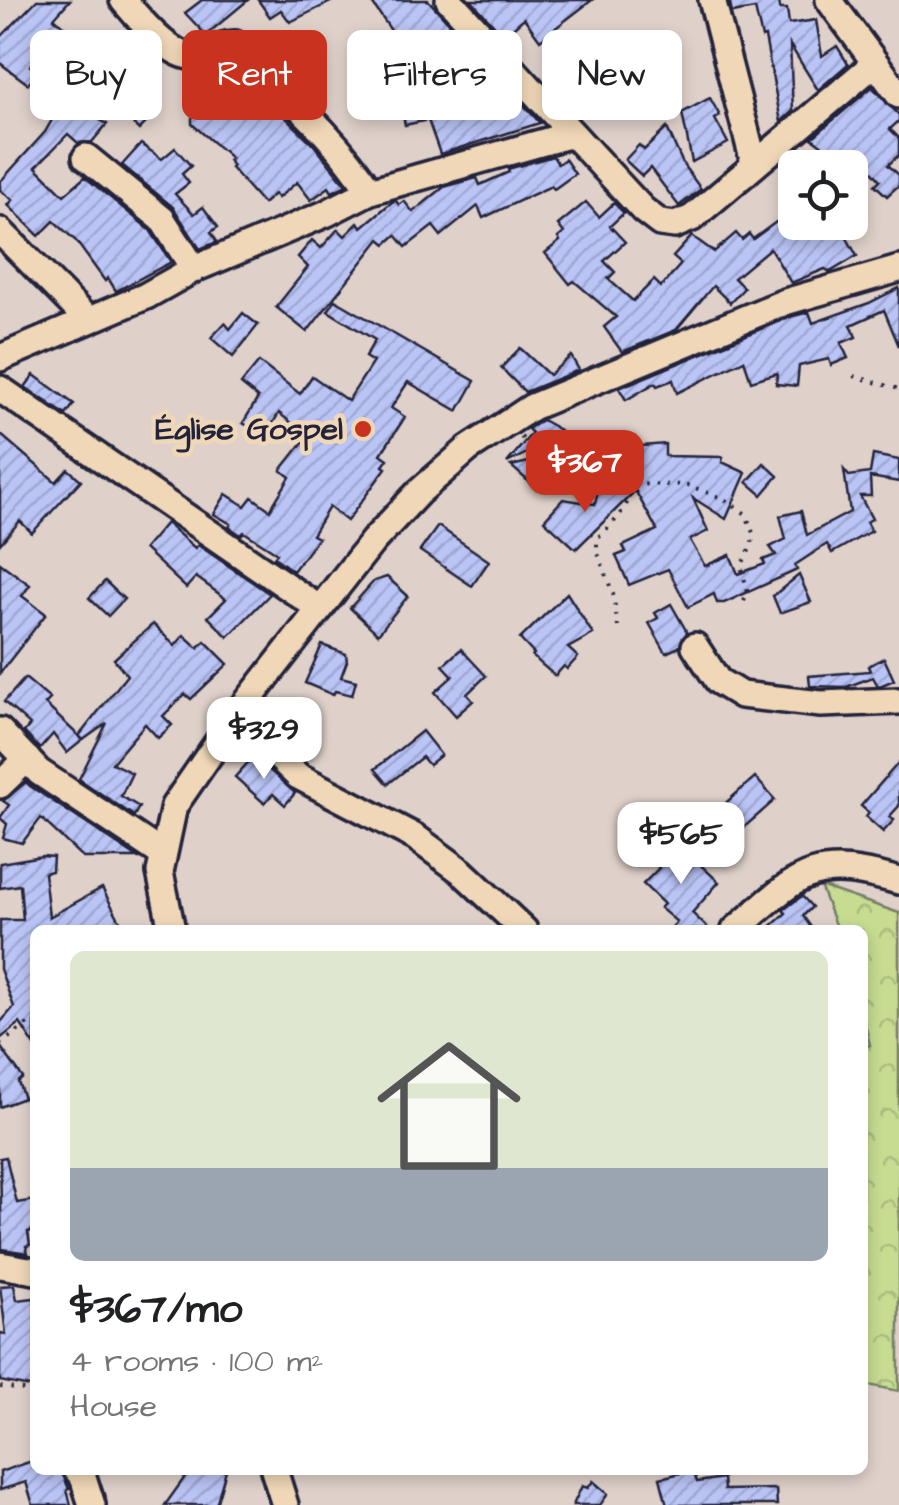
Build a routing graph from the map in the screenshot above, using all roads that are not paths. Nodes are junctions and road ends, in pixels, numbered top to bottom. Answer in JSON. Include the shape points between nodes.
{"nodes":[{"id":1,"x":122,"y":0,"type":"edge"},
{"id":2,"x":449,"y":0,"type":"edge"},
{"id":3,"x":712,"y":0,"type":"edge"},
{"id":4,"x":829,"y":0,"type":"edge"},
{"id":5,"x":874,"y":64,"type":"junction"},
{"id":6,"x":899,"y":95,"type":"edge"},
{"id":7,"x":572,"y":134,"type":"junction"},
{"id":8,"x":86,"y":157,"type":"dead end"},
{"id":9,"x":754,"y":163,"type":"junction"},
{"id":10,"x":370,"y":191,"type":"junction"},
{"id":11,"x":0,"y":232,"type":"edge"},
{"id":12,"x":194,"y":269,"type":"junction"},
{"id":13,"x":899,"y":269,"type":"edge"},
{"id":14,"x":88,"y":320,"type":"junction"},
{"id":15,"x":0,"y":358,"type":"edge"},
{"id":16,"x":0,"y":389,"type":"edge"},
{"id":17,"x":320,"y":609,"type":"junction"},
{"id":18,"x":695,"y":646,"type":"dead end"},
{"id":19,"x":899,"y":701,"type":"edge"},
{"id":20,"x":236,"y":716,"type":"junction"},
{"id":21,"x":0,"y":731,"type":"edge"},
{"id":22,"x":27,"y":759,"type":"junction"},
{"id":23,"x":0,"y":784,"type":"edge"},
{"id":24,"x":162,"y":854,"type":"junction"},
{"id":25,"x":899,"y":881,"type":"edge"},
{"id":26,"x":171,"y":925,"type":"edge"},
{"id":27,"x":519,"y":925,"type":"edge"},
{"id":28,"x":741,"y":925,"type":"edge"},
{"id":29,"x":0,"y":1266,"type":"edge"},
{"id":30,"x":30,"y":1270,"type":"edge"},
{"id":31,"x":82,"y":1475,"type":"edge"},
{"id":32,"x":276,"y":1475,"type":"edge"},
{"id":33,"x":92,"y":1505,"type":"edge"},
{"id":34,"x":285,"y":1505,"type":"edge"}],
"edges":[{"from":1,"to":10,"type":"street","via":[[154,35],[188,56],[235,44],[323,128]]},
{"from":2,"to":7,"type":"street"},
{"from":3,"to":9,"type":"street"},
{"from":4,"to":5,"type":"street"},
{"from":5,"to":6,"type":"street"},
{"from":5,"to":9,"type":"street"},
{"from":7,"to":9,"type":"street","via":[[660,223],[692,218]]},
{"from":7,"to":10,"type":"street"},
{"from":8,"to":12,"type":"street","via":[[162,219]]},
{"from":10,"to":12,"type":"street"},
{"from":11,"to":14,"type":"street"},
{"from":12,"to":14,"type":"street"},
{"from":13,"to":17,"type":"street","via":[[785,302],[532,407],[419,492]]},
{"from":14,"to":15,"type":"street"},
{"from":16,"to":17,"type":"street"},
{"from":17,"to":20,"type":"street"},
{"from":18,"to":19,"type":"street","via":[[718,681],[742,695],[821,704]]},
{"from":20,"to":24,"type":"street","via":[[174,806]]},
{"from":20,"to":27,"type":"street","via":[[298,776],[415,837]]},
{"from":21,"to":22,"type":"street"},
{"from":22,"to":23,"type":"street"},
{"from":22,"to":24,"type":"street"},
{"from":24,"to":26,"type":"street"},
{"from":25,"to":28,"type":"street","via":[[825,868],[786,886]]},
{"from":29,"to":30,"type":"street"},
{"from":31,"to":33,"type":"street"},
{"from":32,"to":34,"type":"street"}]}
